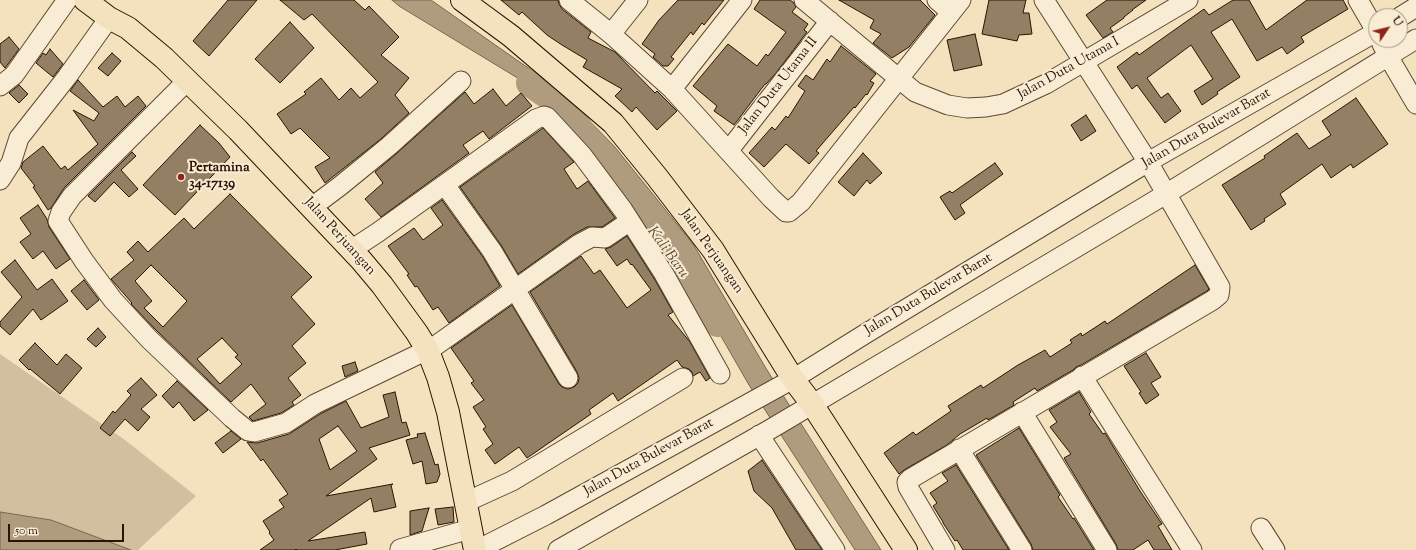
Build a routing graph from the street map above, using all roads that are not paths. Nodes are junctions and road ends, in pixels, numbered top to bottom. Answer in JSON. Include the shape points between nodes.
{"nodes":[{"id":1,"x":67,"y":0,"type":"edge"},
{"id":2,"x":85,"y":0,"type":"edge"},
{"id":3,"x":462,"y":0,"type":"edge"},
{"id":4,"x":569,"y":0,"type":"edge"},
{"id":5,"x":638,"y":0,"type":"edge"},
{"id":6,"x":742,"y":0,"type":"edge"},
{"id":7,"x":804,"y":0,"type":"edge"},
{"id":8,"x":1044,"y":0,"type":"edge"},
{"id":9,"x":1188,"y":0,"type":"edge"},
{"id":10,"x":1358,"y":0,"type":"edge"},
{"id":11,"x":950,"y":4,"type":"edge"},
{"id":12,"x":1160,"y":7,"type":"edge"},
{"id":13,"x":1368,"y":17,"type":"edge"},
{"id":14,"x":109,"y":18,"type":"junction"},
{"id":15,"x":830,"y":21,"type":"junction"},
{"id":16,"x":611,"y":34,"type":"junction"},
{"id":17,"x":1368,"y":36,"type":"edge"},
{"id":18,"x":1384,"y":48,"type":"edge"},
{"id":19,"x":1084,"y":61,"type":"junction"},
{"id":20,"x":899,"y":79,"type":"junction"},
{"id":21,"x":187,"y":81,"type":"junction"},
{"id":22,"x":461,"y":81,"type":"dead end"},
{"id":23,"x":0,"y":86,"type":"edge"},
{"id":24,"x":672,"y":89,"type":"junction"},
{"id":25,"x":1416,"y":104,"type":"edge"},
{"id":26,"x":729,"y":150,"type":"junction"},
{"id":27,"x":1148,"y":162,"type":"junction"},
{"id":28,"x":0,"y":180,"type":"edge"},
{"id":29,"x":445,"y":185,"type":"junction"},
{"id":30,"x":1166,"y":194,"type":"junction"},
{"id":31,"x":312,"y":207,"type":"junction"},
{"id":32,"x":630,"y":221,"type":"junction"},
{"id":33,"x":351,"y":250,"type":"junction"},
{"id":34,"x":515,"y":290,"type":"junction"},
{"id":35,"x":428,"y":352,"type":"junction"},
{"id":36,"x":720,"y":374,"type":"dead end"},
{"id":37,"x":1082,"y":376,"type":"junction"},
{"id":38,"x":568,"y":378,"type":"dead end"},
{"id":39,"x":683,"y":378,"type":"dead end"},
{"id":40,"x":787,"y":382,"type":"junction"},
{"id":41,"x":805,"y":408,"type":"junction"},
{"id":42,"x":1022,"y":412,"type":"junction"},
{"id":43,"x":764,"y":433,"type":"junction"},
{"id":44,"x":960,"y":449,"type":"junction"},
{"id":45,"x":466,"y":502,"type":"junction"},
{"id":46,"x":1261,"y":528,"type":"dead end"},
{"id":47,"x":474,"y":543,"type":"edge"},
{"id":48,"x":400,"y":549,"type":"edge"},
{"id":49,"x":558,"y":550,"type":"edge"},
{"id":50,"x":836,"y":550,"type":"edge"},
{"id":51,"x":906,"y":550,"type":"edge"},
{"id":52,"x":945,"y":550,"type":"edge"},
{"id":53,"x":1022,"y":550,"type":"edge"},
{"id":54,"x":1107,"y":550,"type":"edge"},
{"id":55,"x":1192,"y":550,"type":"edge"},
{"id":56,"x":1275,"y":550,"type":"edge"}],
"edges":[{"from":1,"to":23,"type":"street","via":[[14,75]]},
{"from":2,"to":14,"type":"main road","name":"Jalan Perjuangan"},
{"from":3,"to":40,"type":"main road","name":"Jalan Perjuangan","via":[[511,36],[613,122],[713,250]]},
{"from":4,"to":16,"type":"street"},
{"from":5,"to":16,"type":"street"},
{"from":6,"to":24,"type":"street"},
{"from":7,"to":15,"type":"street","name":"Jalan Duta Utama I"},
{"from":8,"to":19,"type":"street"},
{"from":9,"to":12,"type":"street","name":"Jalan Duta Utama I"},
{"from":10,"to":13,"type":"street"},
{"from":11,"to":20,"type":"street"},
{"from":12,"to":19,"type":"street","name":"Jalan Duta Utama I"},
{"from":14,"to":21,"type":"main road","name":"Jalan Perjuangan","via":[[128,28]]},
{"from":14,"to":28,"type":"street","via":[[19,138],[11,163]]},
{"from":15,"to":20,"type":"street","name":"Jalan Duta Utama I"},
{"from":15,"to":26,"type":"street","name":"Jalan Duta Utama II"},
{"from":16,"to":24,"type":"street"},
{"from":17,"to":27,"type":"street","name":"Jalan Duta Bulevar Barat"},
{"from":18,"to":25,"type":"street"},
{"from":18,"to":30,"type":"street"},
{"from":19,"to":20,"type":"street","name":"Jalan Duta Utama I","via":[[1018,98],[986,107],[948,105],[915,92]]},
{"from":19,"to":27,"type":"street"},
{"from":20,"to":26,"type":"street","via":[[801,202],[789,212],[771,198]]},
{"from":21,"to":31,"type":"main road","name":"Jalan Perjuangan"},
{"from":21,"to":35,"type":"street","via":[[72,196],[58,218],[84,261],[113,300],[150,340],[232,418],[248,431],[254,432],[286,423],[315,404],[421,353]]},
{"from":22,"to":31,"type":"street","via":[[389,146]]},
{"from":24,"to":26,"type":"street"},
{"from":27,"to":30,"type":"street"},
{"from":27,"to":40,"type":"street","name":"Jalan Duta Bulevar Barat"},
{"from":29,"to":32,"type":"street","via":[[536,119],[544,116],[548,117],[582,154]]},
{"from":29,"to":33,"type":"street"},
{"from":29,"to":34,"type":"street","via":[[492,251]]},
{"from":30,"to":37,"type":"street","via":[[1220,287],[1219,294],[1213,300]]},
{"from":30,"to":41,"type":"street"},
{"from":31,"to":33,"type":"main road","name":"Jalan Perjuangan"},
{"from":32,"to":34,"type":"street","via":[[605,238],[592,237],[579,244]]},
{"from":32,"to":36,"type":"street","via":[[664,274]]},
{"from":33,"to":35,"type":"main road","name":"Jalan Perjuangan","via":[[386,291]]},
{"from":34,"to":35,"type":"street"},
{"from":34,"to":38,"type":"street"},
{"from":35,"to":45,"type":"main road","name":"Jalan Perjuangan","via":[[444,398]]},
{"from":37,"to":42,"type":"street"},
{"from":37,"to":55,"type":"street"},
{"from":39,"to":45,"type":"street","via":[[512,481]]},
{"from":40,"to":41,"type":"main road","name":"Jalan Perjuangan"},
{"from":40,"to":47,"type":"street","name":"Jalan Duta Bulevar Barat","via":[[546,515]]},
{"from":41,"to":43,"type":"street"},
{"from":41,"to":51,"type":"main road","name":"Jalan Perjuangan"},
{"from":42,"to":44,"type":"street"},
{"from":42,"to":54,"type":"street"},
{"from":43,"to":49,"type":"street"},
{"from":43,"to":50,"type":"street"},
{"from":44,"to":52,"type":"street","via":[[907,482],[913,497]]},
{"from":44,"to":53,"type":"street"},
{"from":45,"to":47,"type":"main road","name":"Jalan Perjuangan"},
{"from":46,"to":56,"type":"street"},
{"from":47,"to":48,"type":"street","name":"Jalan Duta Bulevar Barat"}]}
